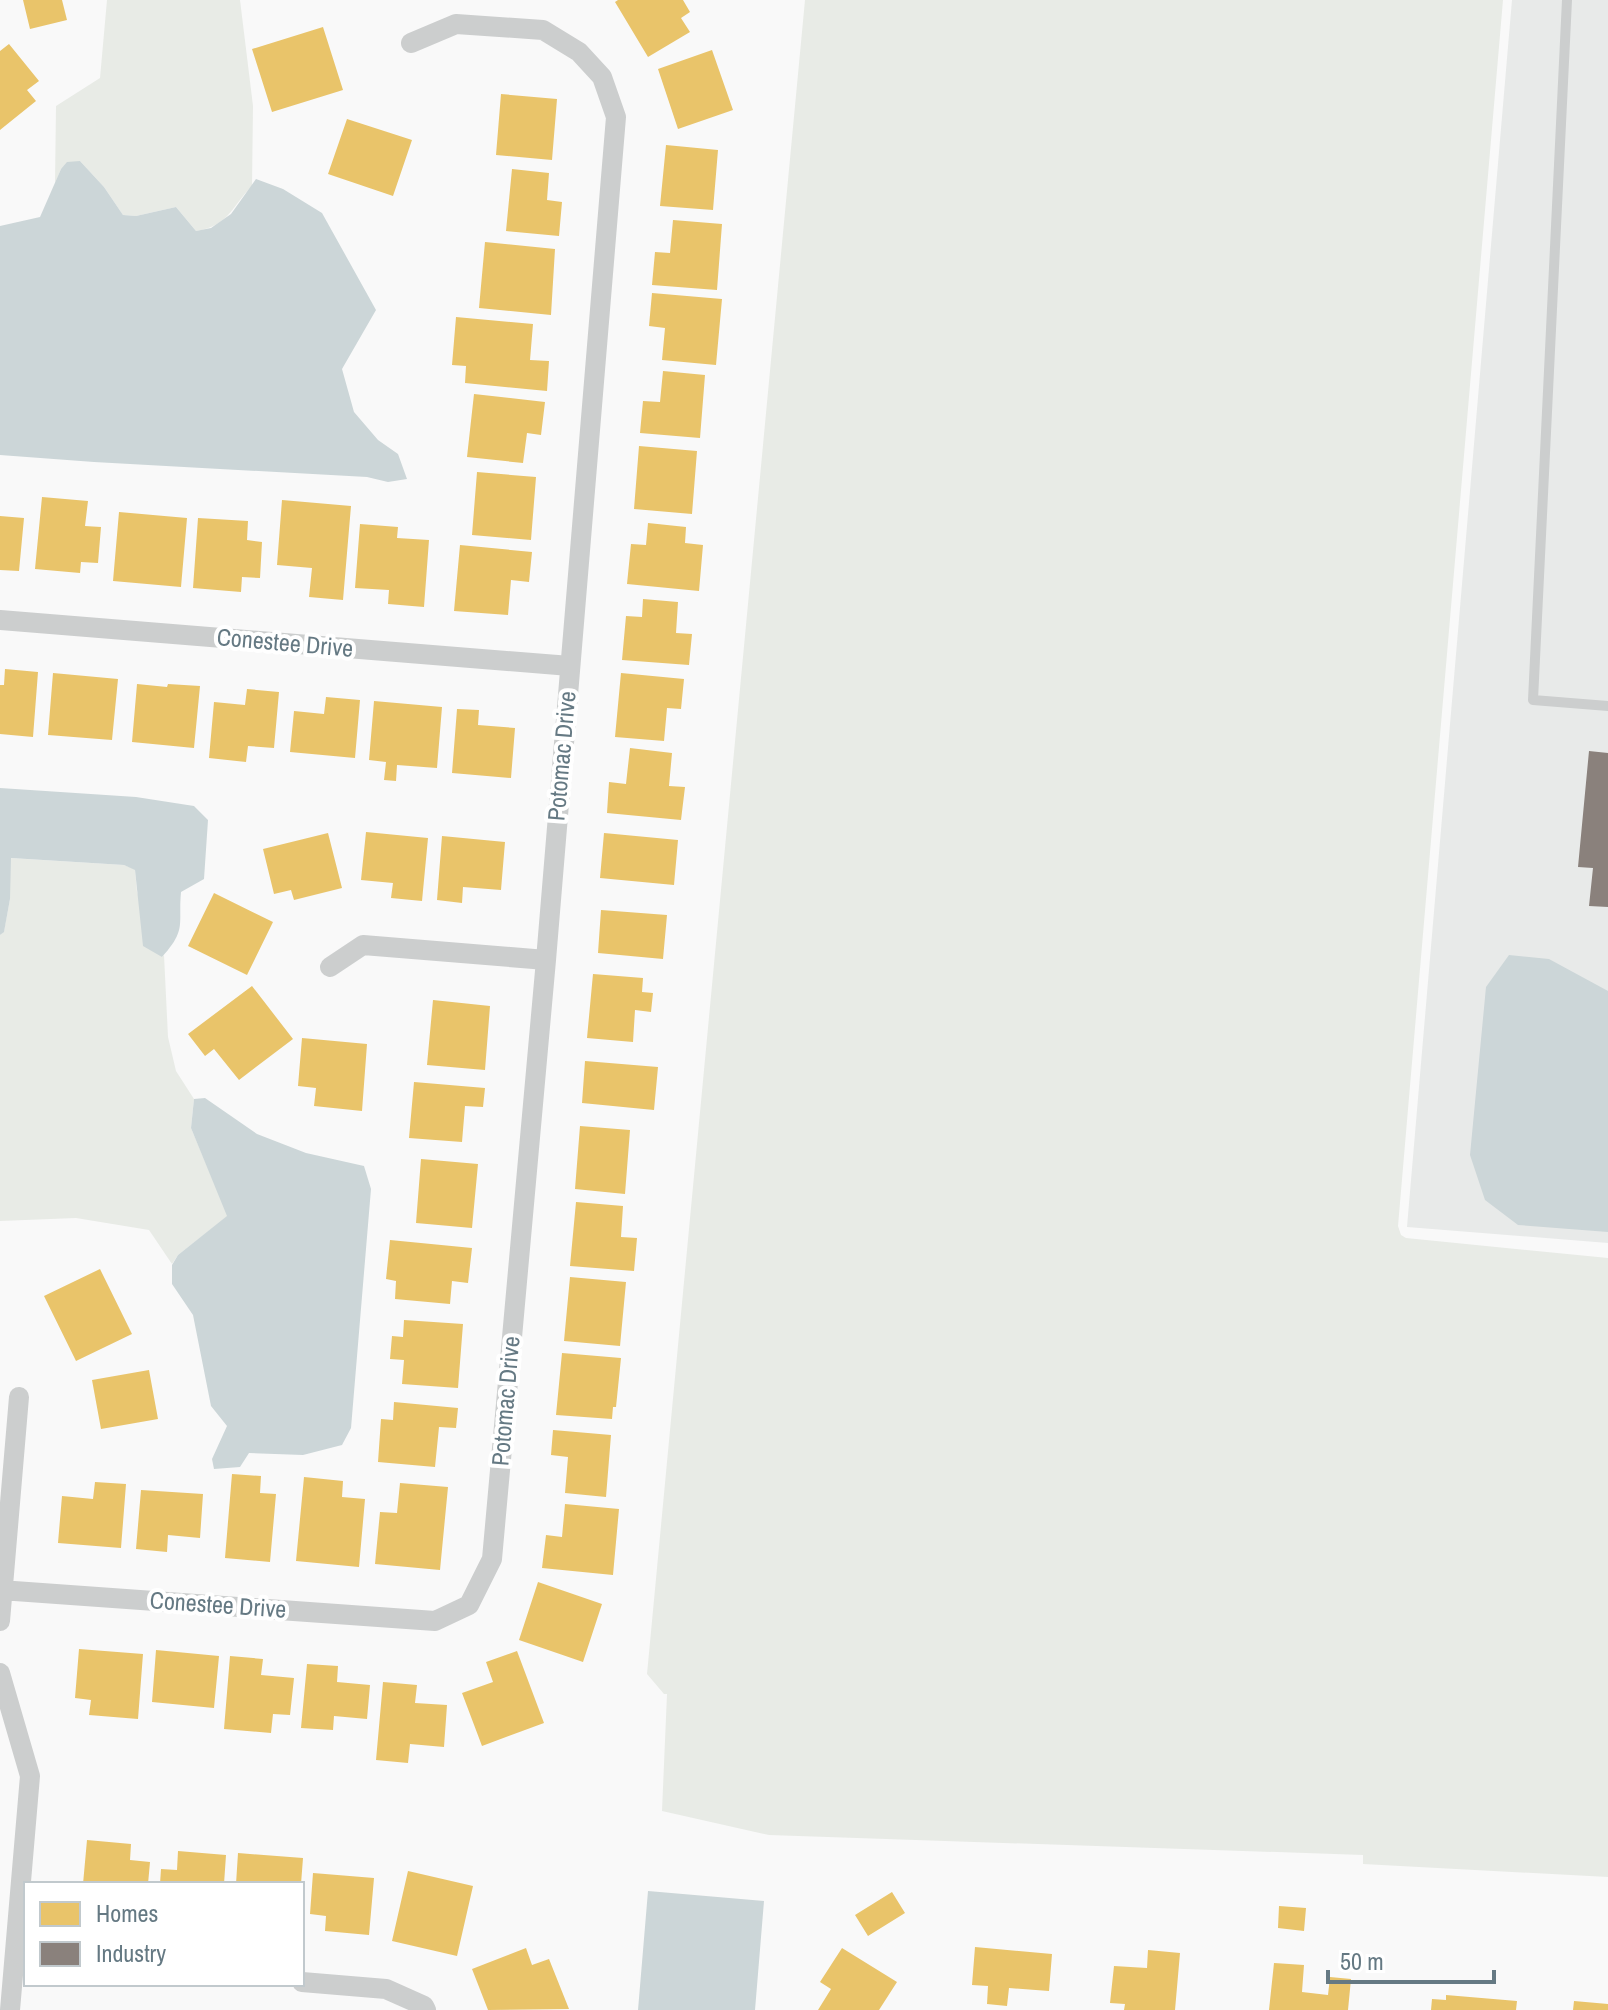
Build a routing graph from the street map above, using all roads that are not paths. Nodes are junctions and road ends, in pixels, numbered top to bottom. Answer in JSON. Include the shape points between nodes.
{"nodes":[{"id":1,"x":1567,"y":0,"type":"edge"},
{"id":2,"x":411,"y":43,"type":"dead end"},
{"id":3,"x":0,"y":620,"type":"edge"},
{"id":4,"x":570,"y":666,"type":"junction"},
{"id":5,"x":1608,"y":706,"type":"edge"},
{"id":6,"x":546,"y":960,"type":"junction"},
{"id":7,"x":330,"y":967,"type":"dead end"},
{"id":8,"x":19,"y":1397,"type":"dead end"},
{"id":9,"x":1,"y":1590,"type":"edge"},
{"id":10,"x":0,"y":1621,"type":"edge"},
{"id":11,"x":435,"y":1621,"type":"joint"},
{"id":12,"x":0,"y":1673,"type":"edge"},
{"id":13,"x":24,"y":1882,"type":"edge"},
{"id":14,"x":24,"y":1885,"type":"edge"},
{"id":15,"x":20,"y":1958,"type":"edge"},
{"id":16,"x":304,"y":1982,"type":"edge"},
{"id":17,"x":10,"y":2010,"type":"edge"},
{"id":18,"x":426,"y":2010,"type":"edge"}],
"edges":[{"from":1,"to":5,"type":"lane","via":[[1533,700]]},
{"from":2,"to":4,"type":"street","name":"Potomac Drive","via":[[456,24],[543,30],[579,52],[602,77],[616,117]]},
{"from":3,"to":4,"type":"street","name":"Conestee Drive"},
{"from":4,"to":6,"type":"street","name":"Potomac Drive"},
{"from":6,"to":7,"type":"street","via":[[363,945]]},
{"from":6,"to":11,"type":"street","name":"Potomac Drive","via":[[492,1559],[469,1605]]},
{"from":8,"to":9,"type":"street"},
{"from":9,"to":10,"type":"street"},
{"from":9,"to":11,"type":"street","name":"Conestee Drive"},
{"from":12,"to":13,"type":"street","via":[[30,1776]]},
{"from":14,"to":15,"type":"street"},
{"from":15,"to":17,"type":"street"},
{"from":16,"to":18,"type":"street","via":[[386,1989]]}]}
